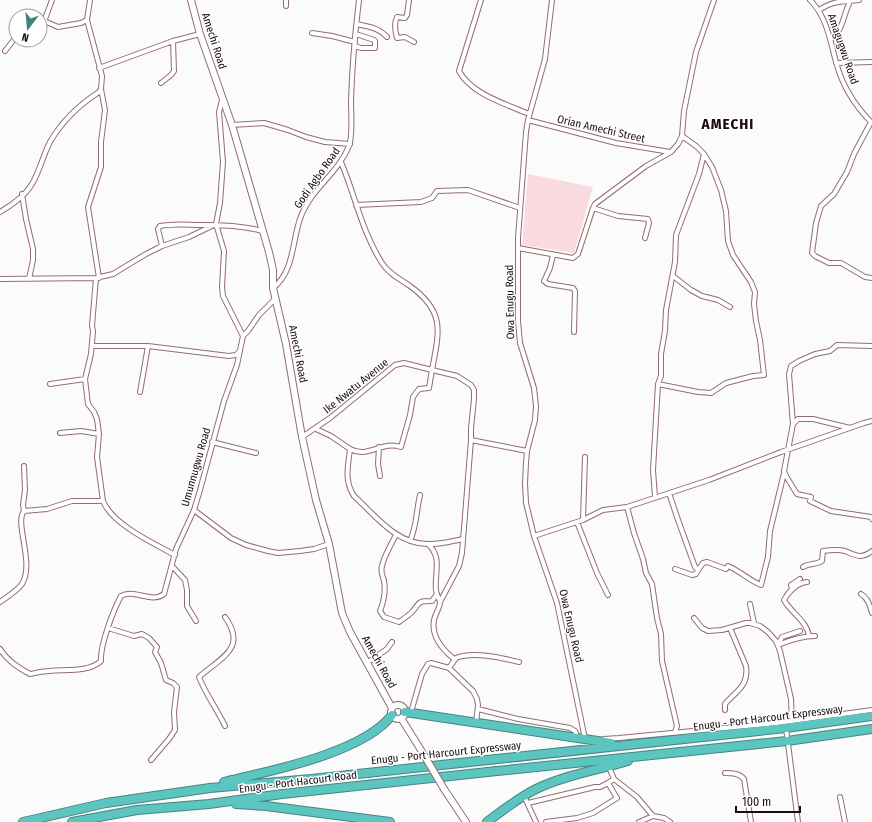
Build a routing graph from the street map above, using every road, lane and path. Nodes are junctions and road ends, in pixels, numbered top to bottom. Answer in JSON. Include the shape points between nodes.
{"nodes":[{"id":1,"x":52,"y":0,"type":"edge"},
{"id":2,"x":90,"y":0,"type":"edge"},
{"id":3,"x":191,"y":0,"type":"edge"},
{"id":4,"x":286,"y":0,"type":"edge"},
{"id":5,"x":360,"y":0,"type":"edge"},
{"id":6,"x":409,"y":0,"type":"edge"},
{"id":7,"x":481,"y":0,"type":"edge"},
{"id":8,"x":552,"y":0,"type":"edge"},
{"id":9,"x":714,"y":0,"type":"edge"},
{"id":10,"x":810,"y":0,"type":"edge"},
{"id":11,"x":851,"y":0,"type":"edge"},
{"id":12,"x":859,"y":0,"type":"edge"},
{"id":13,"x":286,"y":6,"type":"dead end"},
{"id":14,"x":819,"y":10,"type":"junction"},
{"id":15,"x":48,"y":11,"type":"edge"},
{"id":16,"x":88,"y":20,"type":"junction"},
{"id":17,"x":48,"y":23,"type":"edge"},
{"id":18,"x":356,"y":24,"type":"junction"},
{"id":19,"x":312,"y":33,"type":"dead end"},
{"id":20,"x":200,"y":34,"type":"junction"},
{"id":21,"x":356,"y":34,"type":"junction"},
{"id":22,"x":387,"y":37,"type":"dead end"},
{"id":23,"x":831,"y":39,"type":"junction"},
{"id":24,"x":173,"y":41,"type":"junction"},
{"id":25,"x":414,"y":42,"type":"dead end"},
{"id":26,"x":355,"y":44,"type":"junction"},
{"id":27,"x":8,"y":47,"type":"edge"},
{"id":28,"x":5,"y":51,"type":"dead end"},
{"id":29,"x":872,"y":62,"type":"edge"},
{"id":30,"x":836,"y":63,"type":"junction"},
{"id":31,"x":99,"y":68,"type":"junction"},
{"id":32,"x":161,"y":83,"type":"dead end"},
{"id":33,"x":101,"y":90,"type":"junction"},
{"id":34,"x":223,"y":99,"type":"junction"},
{"id":35,"x":529,"y":114,"type":"junction"},
{"id":36,"x":528,"y":120,"type":"junction"},
{"id":37,"x":872,"y":122,"type":"edge"},
{"id":38,"x":232,"y":125,"type":"junction"},
{"id":39,"x":682,"y":136,"type":"junction"},
{"id":40,"x":350,"y":144,"type":"junction"},
{"id":41,"x":671,"y":152,"type":"junction"},
{"id":42,"x":704,"y":154,"type":"junction"},
{"id":43,"x":341,"y":162,"type":"junction"},
{"id":44,"x":22,"y":194,"type":"junction"},
{"id":45,"x":356,"y":205,"type":"junction"},
{"id":46,"x":520,"y":208,"type":"junction"},
{"id":47,"x":593,"y":208,"type":"junction"},
{"id":48,"x":0,"y":212,"type":"edge"},
{"id":49,"x":216,"y":224,"type":"junction"},
{"id":50,"x":263,"y":231,"type":"junction"},
{"id":51,"x":645,"y":238,"type":"dead end"},
{"id":52,"x":162,"y":246,"type":"junction"},
{"id":53,"x":518,"y":248,"type":"junction"},
{"id":54,"x":553,"y":255,"type":"junction"},
{"id":55,"x":673,"y":276,"type":"junction"},
{"id":56,"x":98,"y":278,"type":"junction"},
{"id":57,"x":872,"y":278,"type":"edge"},
{"id":58,"x":0,"y":279,"type":"edge"},
{"id":59,"x":29,"y":279,"type":"junction"},
{"id":60,"x":273,"y":288,"type":"junction"},
{"id":61,"x":276,"y":297,"type":"junction"},
{"id":62,"x":730,"y":307,"type":"dead end"},
{"id":63,"x":574,"y":332,"type":"dead end"},
{"id":64,"x":243,"y":336,"type":"junction"},
{"id":65,"x":92,"y":346,"type":"junction"},
{"id":66,"x":148,"y":346,"type":"junction"},
{"id":67,"x":872,"y":346,"type":"edge"},
{"id":68,"x":240,"y":351,"type":"junction"},
{"id":69,"x":432,"y":370,"type":"junction"},
{"id":70,"x":85,"y":379,"type":"junction"},
{"id":71,"x":50,"y":384,"type":"dead end"},
{"id":72,"x":658,"y":384,"type":"junction"},
{"id":73,"x":140,"y":392,"type":"dead end"},
{"id":74,"x":872,"y":421,"type":"edge"},
{"id":75,"x":793,"y":424,"type":"junction"},
{"id":76,"x":850,"y":428,"type":"junction"},
{"id":77,"x":316,"y":429,"type":"junction"},
{"id":78,"x":60,"y":433,"type":"dead end"},
{"id":79,"x":98,"y":434,"type":"junction"},
{"id":80,"x":302,"y":437,"type":"junction"},
{"id":81,"x":471,"y":440,"type":"junction"},
{"id":82,"x":212,"y":442,"type":"junction"},
{"id":83,"x":379,"y":448,"type":"junction"},
{"id":84,"x":350,"y":449,"type":"junction"},
{"id":85,"x":788,"y":450,"type":"junction"},
{"id":86,"x":528,"y":451,"type":"junction"},
{"id":87,"x":256,"y":453,"type":"dead end"},
{"id":88,"x":585,"y":456,"type":"dead end"},
{"id":89,"x":24,"y":466,"type":"dead end"},
{"id":90,"x":784,"y":471,"type":"junction"},
{"id":91,"x":380,"y":476,"type":"dead end"},
{"id":92,"x":669,"y":492,"type":"junction"},
{"id":93,"x":420,"y":495,"type":"dead end"},
{"id":94,"x":655,"y":497,"type":"junction"},
{"id":95,"x":103,"y":501,"type":"junction"},
{"id":96,"x":627,"y":507,"type":"junction"},
{"id":97,"x":194,"y":510,"type":"junction"},
{"id":98,"x":24,"y":511,"type":"junction"},
{"id":99,"x":872,"y":519,"type":"edge"},
{"id":100,"x":583,"y":520,"type":"junction"},
{"id":101,"x":577,"y":522,"type":"junction"},
{"id":102,"x":396,"y":535,"type":"junction"},
{"id":103,"x":534,"y":536,"type":"junction"},
{"id":104,"x":463,"y":539,"type":"junction"},
{"id":105,"x":410,"y":541,"type":"junction"},
{"id":106,"x":329,"y":544,"type":"junction"},
{"id":107,"x":428,"y":544,"type":"junction"},
{"id":108,"x":872,"y":551,"type":"edge"},
{"id":109,"x":174,"y":555,"type":"junction"},
{"id":110,"x":172,"y":566,"type":"junction"},
{"id":111,"x":803,"y":567,"type":"dead end"},
{"id":112,"x":675,"y":569,"type":"dead end"},
{"id":113,"x":697,"y":569,"type":"junction"},
{"id":114,"x":800,"y":579,"type":"dead end"},
{"id":115,"x":807,"y":582,"type":"dead end"},
{"id":116,"x":792,"y":589,"type":"junction"},
{"id":117,"x":437,"y":594,"type":"junction"},
{"id":118,"x":861,"y":594,"type":"dead end"},
{"id":119,"x":608,"y":595,"type":"dead end"},
{"id":120,"x":0,"y":602,"type":"edge"},
{"id":121,"x":440,"y":602,"type":"junction"},
{"id":122,"x":750,"y":604,"type":"dead end"},
{"id":123,"x":872,"y":613,"type":"edge"},
{"id":124,"x":225,"y":617,"type":"dead end"},
{"id":125,"x":694,"y":618,"type":"dead end"},
{"id":126,"x":196,"y":621,"type":"dead end"},
{"id":127,"x":754,"y":623,"type":"junction"},
{"id":128,"x":108,"y":628,"type":"junction"},
{"id":129,"x":730,"y":628,"type":"junction"},
{"id":130,"x":800,"y":631,"type":"dead end"},
{"id":131,"x":809,"y":636,"type":"junction"},
{"id":132,"x":815,"y":636,"type":"dead end"},
{"id":133,"x":392,"y":642,"type":"dead end"},
{"id":134,"x":778,"y":645,"type":"junction"},
{"id":135,"x":0,"y":648,"type":"edge"},
{"id":136,"x":454,"y":659,"type":"junction"},
{"id":137,"x":519,"y":662,"type":"dead end"},
{"id":138,"x":367,"y":663,"type":"junction"},
{"id":139,"x":449,"y":668,"type":"junction"},
{"id":140,"x":478,"y":709,"type":"junction"},
{"id":141,"x":725,"y":710,"type":"dead end"},
{"id":142,"x":872,"y":710,"type":"edge"},
{"id":143,"x":392,"y":711,"type":"junction"},
{"id":144,"x":406,"y":714,"type":"junction"},
{"id":145,"x":872,"y":716,"type":"edge"},
{"id":146,"x":476,"y":723,"type":"junction"},
{"id":147,"x":790,"y":725,"type":"junction"},
{"id":148,"x":225,"y":726,"type":"dead end"},
{"id":149,"x":872,"y":729,"type":"edge"},
{"id":150,"x":675,"y":732,"type":"junction"},
{"id":151,"x":581,"y":738,"type":"junction"},
{"id":152,"x":787,"y":742,"type":"junction"},
{"id":153,"x":620,"y":745,"type":"junction"},
{"id":154,"x":647,"y":756,"type":"junction"},
{"id":155,"x":151,"y":760,"type":"dead end"},
{"id":156,"x":609,"y":767,"type":"junction"},
{"id":157,"x":725,"y":773,"type":"dead end"},
{"id":158,"x":614,"y":779,"type":"junction"},
{"id":159,"x":608,"y":783,"type":"junction"},
{"id":160,"x":210,"y":788,"type":"junction"},
{"id":161,"x":840,"y":797,"type":"dead end"},
{"id":162,"x":526,"y":800,"type":"junction"},
{"id":163,"x":209,"y":804,"type":"junction"},
{"id":164,"x":653,"y":816,"type":"junction"},
{"id":165,"x":93,"y":820,"type":"edge"},
{"id":166,"x":23,"y":822,"type":"edge"},
{"id":167,"x":72,"y":822,"type":"edge"},
{"id":168,"x":390,"y":822,"type":"edge"},
{"id":169,"x":466,"y":822,"type":"edge"},
{"id":170,"x":488,"y":822,"type":"edge"},
{"id":171,"x":536,"y":822,"type":"edge"},
{"id":172,"x":546,"y":822,"type":"edge"},
{"id":173,"x":639,"y":822,"type":"edge"},
{"id":174,"x":670,"y":822,"type":"edge"},
{"id":175,"x":750,"y":822,"type":"edge"},
{"id":176,"x":798,"y":822,"type":"edge"},
{"id":177,"x":845,"y":822,"type":"edge"}],
"edges":[{"from":1,"to":15,"type":"street"},
{"from":2,"to":16,"type":"street"},
{"from":3,"to":20,"type":"main road","name":"Amechi Road"},
{"from":4,"to":13,"type":"street"},
{"from":5,"to":18,"type":"street","name":"Godi Agbo Road"},
{"from":6,"to":25,"type":"street","via":[[407,15],[405,18],[397,17],[395,21],[396,30],[397,38],[405,37]]},
{"from":7,"to":35,"type":"street","via":[[459,71],[465,81],[476,90]]},
{"from":8,"to":35,"type":"street","name":"Owa Enugu Road","via":[[545,59]]},
{"from":9,"to":39,"type":"street","via":[[696,52],[684,111]]},
{"from":10,"to":14,"type":"street","name":"Amagugwu Road"},
{"from":11,"to":12,"type":"street"},
{"from":11,"to":14,"type":"street","via":[[836,2]]},
{"from":11,"to":23,"type":"street","via":[[845,10],[838,35]]},
{"from":14,"to":23,"type":"street","name":"Amagugwu Road"},
{"from":16,"to":17,"type":"street","via":[[58,27]]},
{"from":16,"to":31,"type":"street"},
{"from":18,"to":21,"type":"street","name":"Godi Agbo Road"},
{"from":18,"to":22,"type":"street","via":[[376,28]]},
{"from":19,"to":26,"type":"street","via":[[332,36]]},
{"from":20,"to":24,"type":"street"},
{"from":20,"to":34,"type":"main road","name":"Amechi Road"},
{"from":21,"to":26,"type":"street","name":"Godi Agbo Road"},
{"from":21,"to":26,"type":"street","via":[[375,41],[375,48],[360,48]]},
{"from":23,"to":30,"type":"street","name":"Amagugwu Road"},
{"from":24,"to":31,"type":"street"},
{"from":24,"to":32,"type":"street","via":[[174,71]]},
{"from":26,"to":40,"type":"street","name":"Godi Agbo Road"},
{"from":27,"to":28,"type":"street"},
{"from":29,"to":30,"type":"street"},
{"from":30,"to":37,"type":"street","name":"Amagugwu Road","via":[[846,88],[857,106]]},
{"from":31,"to":33,"type":"street","via":[[102,76]]},
{"from":33,"to":44,"type":"street","via":[[75,110],[60,127],[48,147],[32,185]]},
{"from":33,"to":56,"type":"street","via":[[105,110],[101,142],[102,167],[88,207]]},
{"from":34,"to":38,"type":"main road","name":"Amechi Road"},
{"from":34,"to":49,"type":"street","via":[[219,112],[223,162]]},
{"from":35,"to":36,"type":"street","name":"Owa Enugu Road"},
{"from":36,"to":41,"type":"street","name":"Orian Amechi Street","via":[[616,143]]},
{"from":36,"to":46,"type":"street","name":"Owa Enugu Road"},
{"from":37,"to":57,"type":"street","via":[[834,194],[821,206],[812,253],[829,263],[841,263],[865,277]]},
{"from":38,"to":40,"type":"street","via":[[264,123],[306,138]]},
{"from":38,"to":50,"type":"main road","name":"Amechi Road"},
{"from":39,"to":41,"type":"street"},
{"from":39,"to":42,"type":"street"},
{"from":40,"to":43,"type":"street","name":"Godi Agbo Road"},
{"from":41,"to":47,"type":"street","via":[[646,166],[599,200]]},
{"from":42,"to":55,"type":"street","via":[[677,234]]},
{"from":42,"to":72,"type":"street","via":[[712,167],[724,201],[728,241],[733,255],[756,292],[755,315],[764,375],[726,383],[711,393]]},
{"from":43,"to":45,"type":"street","via":[[351,184]]},
{"from":43,"to":60,"type":"street","name":"Godi Agbo Road","via":[[322,182],[304,208],[284,275],[280,283]]},
{"from":44,"to":48,"type":"street"},
{"from":44,"to":59,"type":"street","via":[[33,249]]},
{"from":45,"to":46,"type":"street","via":[[421,202],[432,198],[437,192],[468,190]]},
{"from":45,"to":69,"type":"street","via":[[382,263],[393,275],[420,295],[437,317],[438,335]]},
{"from":46,"to":53,"type":"street","name":"Owa Enugu Road"},
{"from":47,"to":51,"type":"street","via":[[618,216],[648,220]]},
{"from":47,"to":54,"type":"street","via":[[577,256],[573,258]]},
{"from":49,"to":50,"type":"street"},
{"from":49,"to":52,"type":"street"},
{"from":49,"to":52,"type":"street","via":[[160,226],[158,229]]},
{"from":49,"to":64,"type":"street","via":[[224,251],[223,296]]},
{"from":50,"to":60,"type":"main road","name":"Amechi Road","via":[[273,270]]},
{"from":52,"to":56,"type":"street","via":[[114,274]]},
{"from":53,"to":54,"type":"street"},
{"from":53,"to":86,"type":"street","name":"Owa Enugu Road","via":[[520,343],[536,396],[535,420]]},
{"from":54,"to":63,"type":"street","via":[[544,281],[576,291]]},
{"from":55,"to":62,"type":"street","via":[[702,296],[718,300]]},
{"from":55,"to":72,"type":"street","via":[[666,310],[661,376]]},
{"from":56,"to":59,"type":"street"},
{"from":56,"to":65,"type":"street"},
{"from":58,"to":59,"type":"street"},
{"from":60,"to":61,"type":"main road","name":"Amechi Road"},
{"from":61,"to":64,"type":"street","name":"Umunnugwu Road","via":[[258,315]]},
{"from":61,"to":80,"type":"main road","name":"Amechi Road"},
{"from":64,"to":68,"type":"street","name":"Umunnugwu Road"},
{"from":65,"to":66,"type":"street"},
{"from":65,"to":70,"type":"street"},
{"from":66,"to":68,"type":"street","via":[[229,356]]},
{"from":66,"to":73,"type":"street"},
{"from":67,"to":75,"type":"street","via":[[837,346],[791,366],[789,374]]},
{"from":68,"to":82,"type":"street","name":"Umunnugwu Road","via":[[238,365]]},
{"from":69,"to":77,"type":"street","name":"Ike Nwatu Avenue","via":[[404,363],[394,364]]},
{"from":69,"to":81,"type":"street","name":"Ike Nwatu Avenue","via":[[457,376],[474,390]]},
{"from":69,"to":83,"type":"street","via":[[429,388],[419,389],[413,397],[401,447],[392,444]]},
{"from":70,"to":71,"type":"street"},
{"from":70,"to":79,"type":"street","via":[[88,404],[94,412]]},
{"from":72,"to":94,"type":"street","via":[[653,470]]},
{"from":74,"to":76,"type":"street"},
{"from":75,"to":76,"type":"street","via":[[798,419],[809,418]]},
{"from":75,"to":85,"type":"street"},
{"from":76,"to":85,"type":"street"},
{"from":77,"to":80,"type":"street","name":"Ike Nwatu Avenue"},
{"from":77,"to":84,"type":"street"},
{"from":78,"to":79,"type":"street","via":[[81,431]]},
{"from":79,"to":95,"type":"street","via":[[97,457]]},
{"from":80,"to":106,"type":"main road","name":"Amechi Road"},
{"from":81,"to":86,"type":"street"},
{"from":81,"to":104,"type":"street"},
{"from":82,"to":87,"type":"street"},
{"from":82,"to":97,"type":"street","name":"Umunnugwu Road"},
{"from":83,"to":84,"type":"street","via":[[362,453]]},
{"from":83,"to":91,"type":"street"},
{"from":84,"to":102,"type":"street","via":[[347,475],[350,491]]},
{"from":85,"to":90,"type":"street"},
{"from":85,"to":92,"type":"street"},
{"from":86,"to":103,"type":"street","name":"Owa Enugu Road","via":[[525,497]]},
{"from":88,"to":100,"type":"street"},
{"from":89,"to":98,"type":"street"},
{"from":90,"to":99,"type":"street","via":[[797,494],[811,497],[810,501],[832,511]]},
{"from":90,"to":113,"type":"street","via":[[770,531],[762,585],[728,566],[726,569],[707,562]]},
{"from":92,"to":94,"type":"street"},
{"from":92,"to":113,"type":"street"},
{"from":93,"to":105,"type":"street","via":[[417,519]]},
{"from":94,"to":96,"type":"street"},
{"from":95,"to":98,"type":"street","via":[[72,501]]},
{"from":95,"to":109,"type":"street","via":[[111,514],[124,525]]},
{"from":96,"to":100,"type":"street","via":[[603,510]]},
{"from":96,"to":150,"type":"street","via":[[646,572],[652,584],[661,634],[662,661],[677,726]]},
{"from":97,"to":106,"type":"street","via":[[231,538],[268,552],[300,551]]},
{"from":97,"to":109,"type":"street","name":"Umunnugwu Road"},
{"from":98,"to":120,"type":"street","via":[[22,520],[26,554],[25,576],[21,586]]},
{"from":100,"to":101,"type":"street"},
{"from":101,"to":103,"type":"street"},
{"from":101,"to":119,"type":"street"},
{"from":102,"to":105,"type":"street"},
{"from":102,"to":117,"type":"street","via":[[382,565],[385,599],[380,612],[384,617],[399,622],[418,604],[424,600],[432,601]]},
{"from":103,"to":151,"type":"street","name":"Owa Enugu Road","via":[[557,603]]},
{"from":104,"to":107,"type":"street"},
{"from":104,"to":121,"type":"street","via":[[461,559]]},
{"from":105,"to":107,"type":"street"},
{"from":106,"to":138,"type":"main road","name":"Amechi Road","via":[[342,613]]},
{"from":107,"to":117,"type":"street","via":[[436,555]]},
{"from":108,"to":111,"type":"street","via":[[865,556],[837,550],[823,551],[819,564],[807,564]]},
{"from":109,"to":110,"type":"street","name":"Umunnugwu Road"},
{"from":110,"to":126,"type":"street","via":[[185,580],[187,606]]},
{"from":110,"to":128,"type":"street","name":"Umunnugwu Road","via":[[164,594],[155,598],[137,594],[124,595],[120,598]]},
{"from":112,"to":113,"type":"street","via":[[692,575],[696,574]]},
{"from":114,"to":116,"type":"street","via":[[791,585]]},
{"from":115,"to":116,"type":"street","via":[[802,582]]},
{"from":116,"to":131,"type":"street","via":[[784,600],[806,626]]},
{"from":117,"to":121,"type":"street"},
{"from":118,"to":123,"type":"street","via":[[865,596]]},
{"from":121,"to":136,"type":"street","via":[[434,630],[443,650]]},
{"from":122,"to":127,"type":"street"},
{"from":124,"to":148,"type":"street","via":[[234,632],[234,642],[219,662],[199,677]]},
{"from":125,"to":129,"type":"street","via":[[708,631]]},
{"from":127,"to":129,"type":"street"},
{"from":127,"to":134,"type":"street","via":[[768,632]]},
{"from":128,"to":135,"type":"street","name":"Umunnugwu Road","via":[[101,661],[87,668],[30,674],[11,663]]},
{"from":128,"to":155,"type":"street","via":[[134,636],[142,634],[150,638],[157,647],[155,652],[166,680],[177,687],[175,730]]},
{"from":129,"to":141,"type":"street","via":[[746,671],[745,683],[724,704]]},
{"from":130,"to":134,"type":"street","via":[[782,637]]},
{"from":131,"to":132,"type":"street"},
{"from":131,"to":134,"type":"street"},
{"from":133,"to":138,"type":"street","via":[[388,649]]},
{"from":134,"to":147,"type":"street","via":[[791,699]]},
{"from":136,"to":137,"type":"street","via":[[471,655]]},
{"from":136,"to":139,"type":"street"},
{"from":138,"to":143,"type":"main road","name":"Amechi Road"},
{"from":139,"to":140,"type":"street","via":[[473,691]]},
{"from":139,"to":144,"type":"street","via":[[428,664]]},
{"from":140,"to":146,"type":"street"},
{"from":140,"to":151,"type":"street","via":[[570,728]]},
{"from":142,"to":147,"type":"street"},
{"from":143,"to":144,"type":"main road","via":[[397,719]]},
{"from":143,"to":144,"type":"main road","via":[[399,706]]},
{"from":143,"to":160,"type":"highway","via":[[383,726],[359,740],[305,762]]},
{"from":144,"to":146,"type":"highway"},
{"from":144,"to":169,"type":"main road","bridge":true,"via":[[424,755]]},
{"from":145,"to":147,"type":"highway","name":"Enugu - Port Harcourt Expressway"},
{"from":146,"to":151,"type":"highway"},
{"from":147,"to":150,"type":"street"},
{"from":147,"to":152,"type":"street"},
{"from":147,"to":153,"type":"highway","name":"Enugu - Port Harcourt Expressway"},
{"from":149,"to":152,"type":"highway"},
{"from":150,"to":151,"type":"street","via":[[619,738]]},
{"from":151,"to":153,"type":"highway"},
{"from":152,"to":154,"type":"highway"},
{"from":152,"to":176,"type":"street"},
{"from":153,"to":160,"type":"highway","name":"Enugu - Port Harcourt Expressway"},
{"from":154,"to":156,"type":"highway"},
{"from":154,"to":163,"type":"highway","name":"Enugu - Port Hacourt Road"},
{"from":156,"to":158,"type":"street"},
{"from":156,"to":162,"type":"highway","via":[[563,779],[538,789]]},
{"from":157,"to":175,"type":"street","via":[[735,774],[744,779]]},
{"from":158,"to":159,"type":"street"},
{"from":158,"to":164,"type":"street","via":[[637,797]]},
{"from":159,"to":162,"type":"street","via":[[600,787]]},
{"from":159,"to":172,"type":"street","via":[[617,798],[593,813]]},
{"from":160,"to":166,"type":"highway","name":"Enugu - Port Harcourt Expressway","via":[[106,803]]},
{"from":161,"to":177,"type":"street"},
{"from":162,"to":170,"type":"highway","via":[[507,807]]},
{"from":162,"to":171,"type":"street"},
{"from":163,"to":165,"type":"highway","name":"Enugu - Port Hacourt Road","via":[[137,810]]},
{"from":163,"to":168,"type":"highway","via":[[266,806]]},
{"from":164,"to":173,"type":"street"},
{"from":164,"to":174,"type":"street"},
{"from":165,"to":167,"type":"highway","name":"Enugu - Port Hacourt Road"}]}
